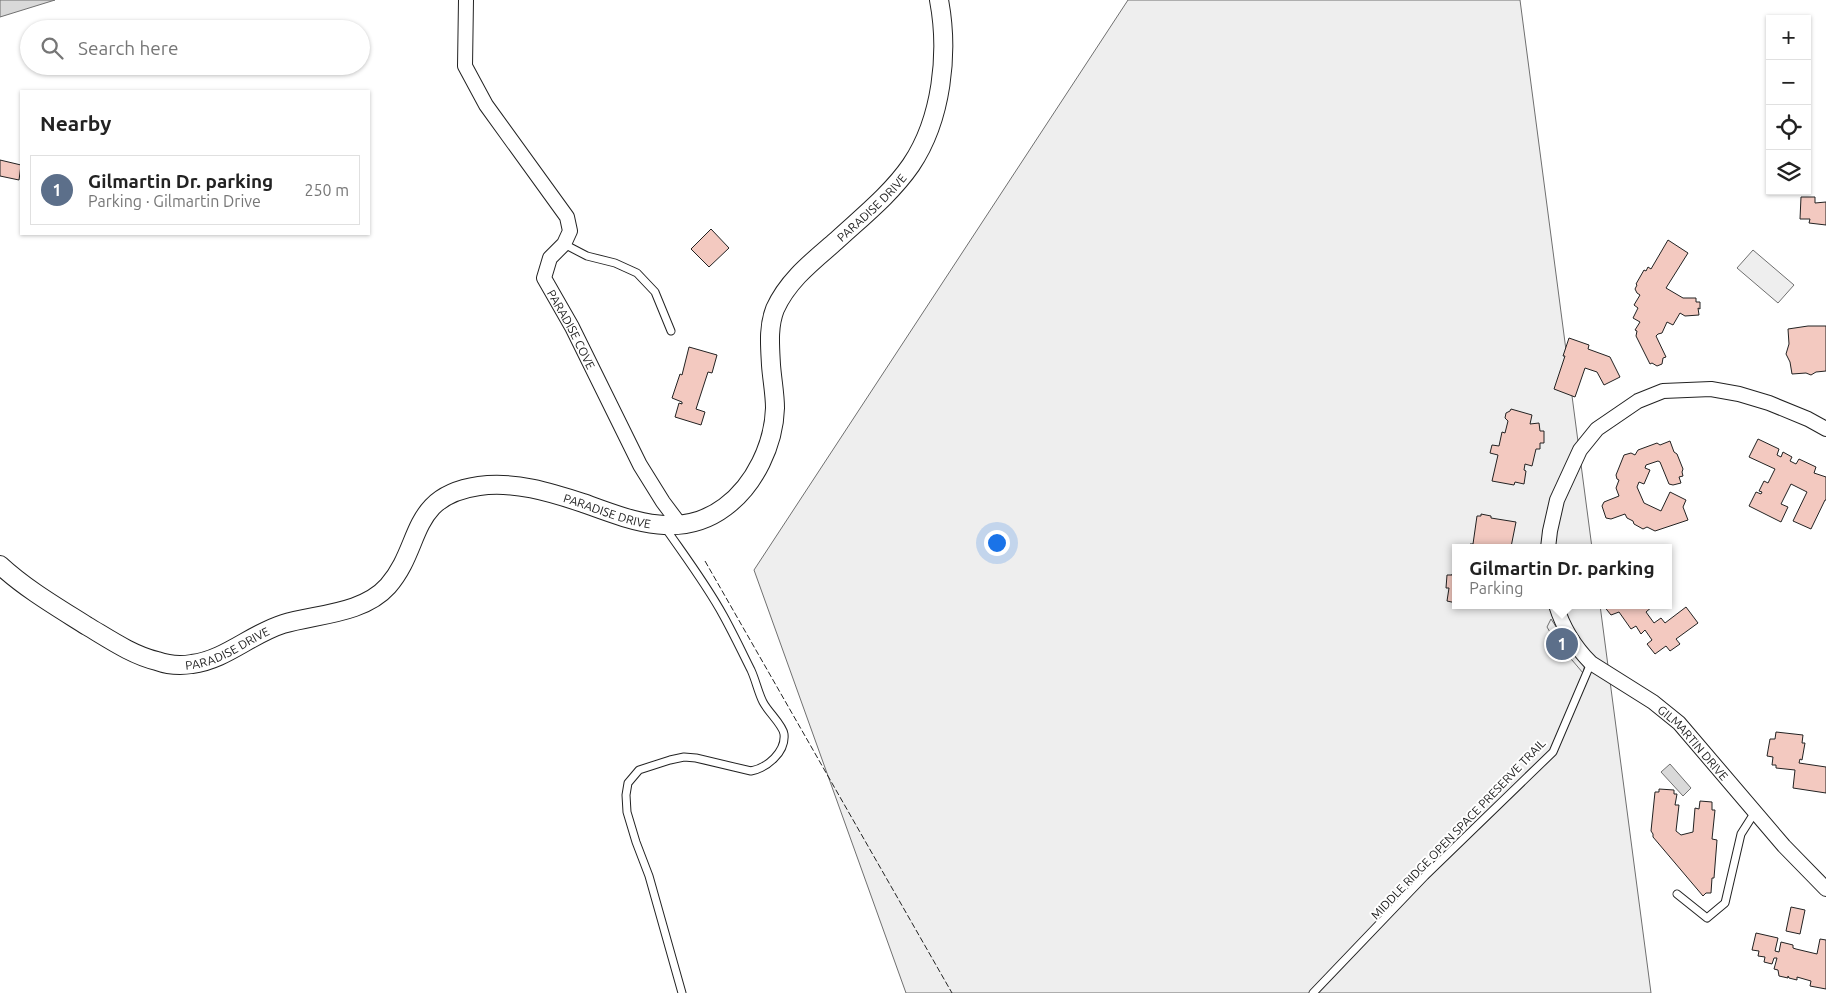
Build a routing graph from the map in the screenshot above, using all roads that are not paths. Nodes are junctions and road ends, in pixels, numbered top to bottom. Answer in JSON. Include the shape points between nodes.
{"nodes":[{"id":1,"x":466,"y":0,"type":"edge"},
{"id":2,"x":940,"y":0,"type":"edge"},
{"id":3,"x":564,"y":244,"type":"junction"},
{"id":4,"x":671,"y":331,"type":"dead end"},
{"id":5,"x":1826,"y":429,"type":"edge"},
{"id":6,"x":672,"y":526,"type":"junction"},
{"id":7,"x":1548,"y":544,"type":"edge"},
{"id":8,"x":0,"y":565,"type":"edge"},
{"id":9,"x":1558,"y":609,"type":"edge"},
{"id":10,"x":1592,"y":662,"type":"junction"},
{"id":11,"x":1755,"y":811,"type":"junction"},
{"id":12,"x":1826,"y":889,"type":"edge"},
{"id":13,"x":1677,"y":894,"type":"dead end"},
{"id":14,"x":682,"y":993,"type":"edge"},
{"id":15,"x":1313,"y":993,"type":"edge"}],
"edges":[{"from":1,"to":3,"type":"street","via":[[465,66],[486,105],[567,217],[570,231]]},
{"from":2,"to":6,"type":"street","name":"PARADISE DRIVE","via":[[943,36],[940,78],[933,117],[920,151],[888,192],[800,273],[781,297],[769,333],[774,408],[772,431],[748,484],[737,497],[710,517]]},
{"from":3,"to":4,"type":"lane","via":[[587,256],[637,272],[655,292]]},
{"from":3,"to":6,"type":"street","name":"PARADISE COVE","via":[[550,258],[544,278],[663,502]]},
{"from":5,"to":7,"type":"street","via":[[1769,403],[1711,389],[1663,391],[1638,401],[1597,429],[1580,450],[1557,500]]},
{"from":6,"to":8,"type":"street","name":"PARADISE DRIVE","via":[[646,524],[552,494],[515,486],[479,486],[462,490],[434,505],[423,518],[397,574],[386,589],[368,601],[281,625],[206,661],[175,665],[158,662],[125,648],[52,605]]},
{"from":6,"to":14,"type":"lane","via":[[722,614],[764,703],[784,736],[776,757],[760,769],[751,771],[684,757],[639,770],[628,782],[627,812]]},
{"from":9,"to":10,"type":"street","name":"GILMARTIN DRIVE","via":[[1572,640]]},
{"from":10,"to":11,"type":"street","name":"GILMARTIN DRIVE","via":[[1653,702],[1678,723]]},
{"from":10,"to":15,"type":"lane","name":"MIDDLE RIDGE OPEN SPACE PRESERVE TRAIL","via":[[1553,752],[1425,876]]},
{"from":11,"to":12,"type":"street","name":"GILMARTIN DRIVE"},
{"from":11,"to":13,"type":"lane","via":[[1741,834],[1725,903],[1707,918]]}]}
